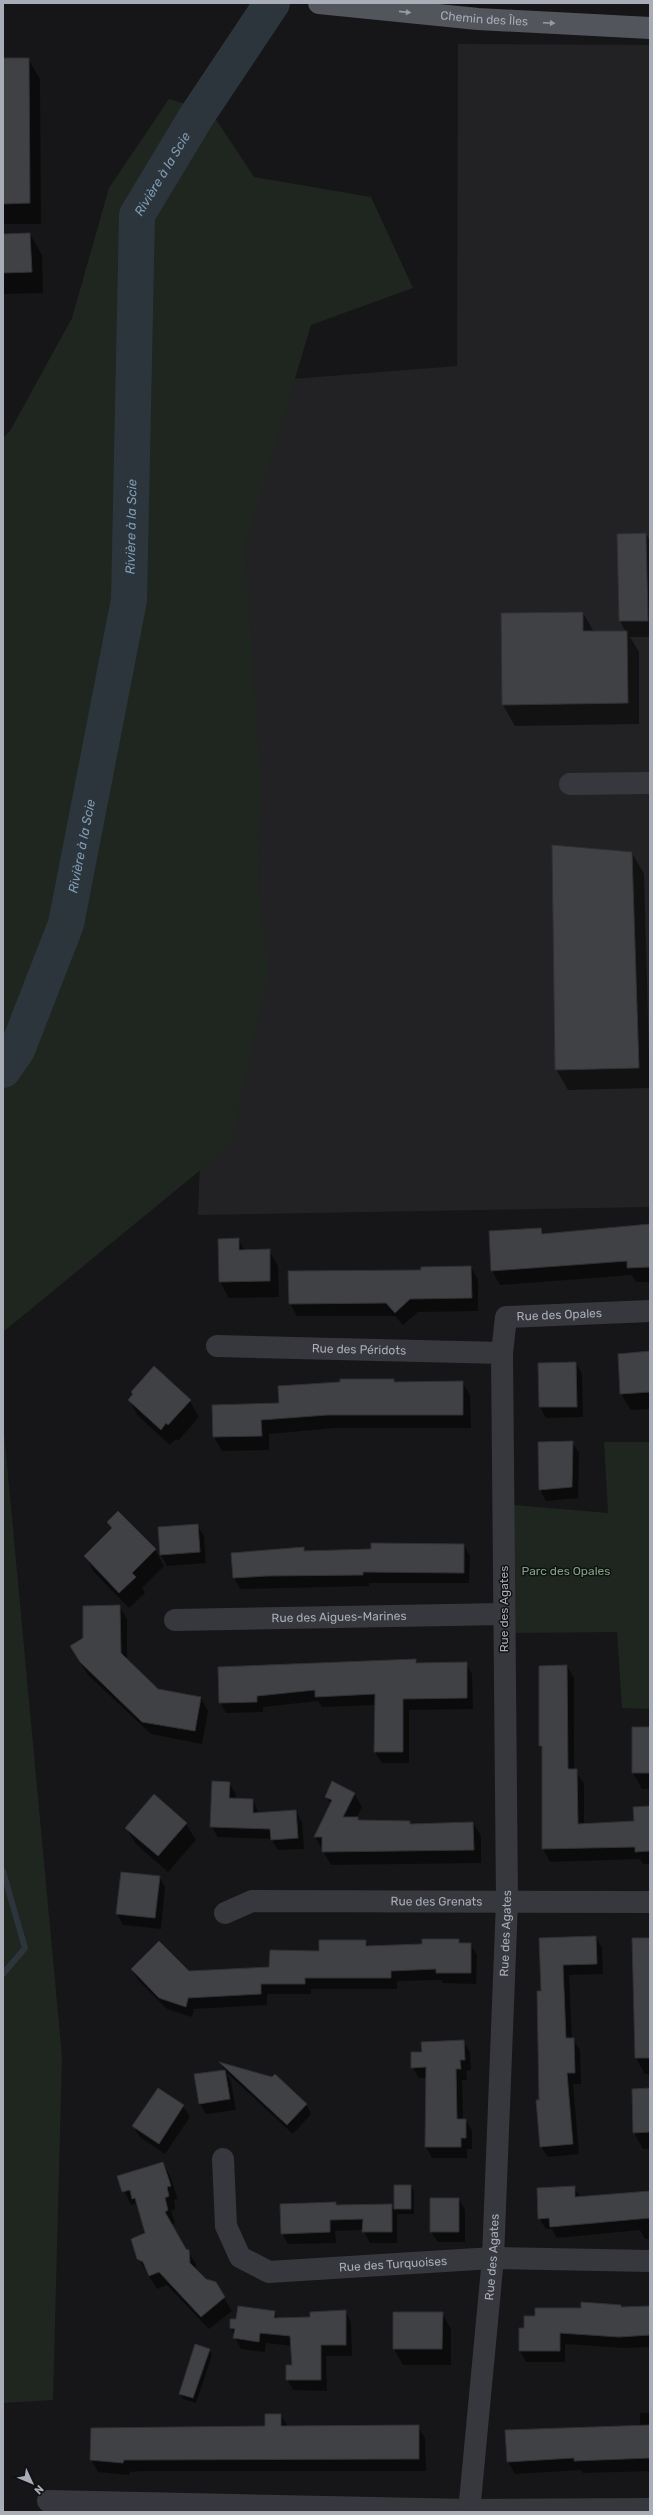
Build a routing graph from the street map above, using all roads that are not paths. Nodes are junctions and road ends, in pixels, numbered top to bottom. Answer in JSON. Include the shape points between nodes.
{"nodes":[{"id":1,"x":322,"y":3,"type":"edge"},
{"id":2,"x":650,"y":28,"type":"edge"},
{"id":3,"x":650,"y":783,"type":"edge"},
{"id":4,"x":570,"y":784,"type":"dead end"},
{"id":5,"x":650,"y":1311,"type":"edge"},
{"id":6,"x":217,"y":1346,"type":"dead end"},
{"id":7,"x":502,"y":1353,"type":"junction"},
{"id":8,"x":504,"y":1614,"type":"junction"},
{"id":9,"x":175,"y":1620,"type":"dead end"},
{"id":10,"x":506,"y":1902,"type":"junction"},
{"id":11,"x":650,"y":1902,"type":"edge"},
{"id":12,"x":225,"y":1913,"type":"dead end"},
{"id":13,"x":223,"y":2159,"type":"dead end"},
{"id":14,"x":493,"y":2258,"type":"junction"},
{"id":15,"x":650,"y":2262,"type":"edge"},
{"id":16,"x":48,"y":2501,"type":"dead end"},
{"id":17,"x":650,"y":2509,"type":"edge"},
{"id":18,"x":469,"y":2511,"type":"edge"}],
"edges":[{"from":1,"to":2,"type":"main road","name":"Chemin des Îles","one_way":true,"via":[[478,19]]},
{"from":3,"to":4,"type":"street"},
{"from":5,"to":7,"type":"street","name":"Rue des Opales","via":[[506,1317]]},
{"from":6,"to":7,"type":"street","name":"Rue des Péridots"},
{"from":7,"to":8,"type":"street","name":"Rue des Agates"},
{"from":8,"to":9,"type":"street","name":"Rue des Aigues-Marines"},
{"from":8,"to":10,"type":"street","name":"Rue des Agates"},
{"from":10,"to":11,"type":"street","name":"Rue des Grenats"},
{"from":10,"to":12,"type":"street","name":"Rue des Grenats","via":[[252,1901]]},
{"from":10,"to":14,"type":"street","name":"Rue des Agates"},
{"from":13,"to":14,"type":"street","name":"Rue des Turquoises","via":[[226,2226],[240,2256],[270,2272]]},
{"from":14,"to":15,"type":"street","name":"Rue des Turquoises"},
{"from":14,"to":18,"type":"street","name":"Rue des Agates"},
{"from":16,"to":18,"type":"street"},
{"from":17,"to":18,"type":"street"}]}
